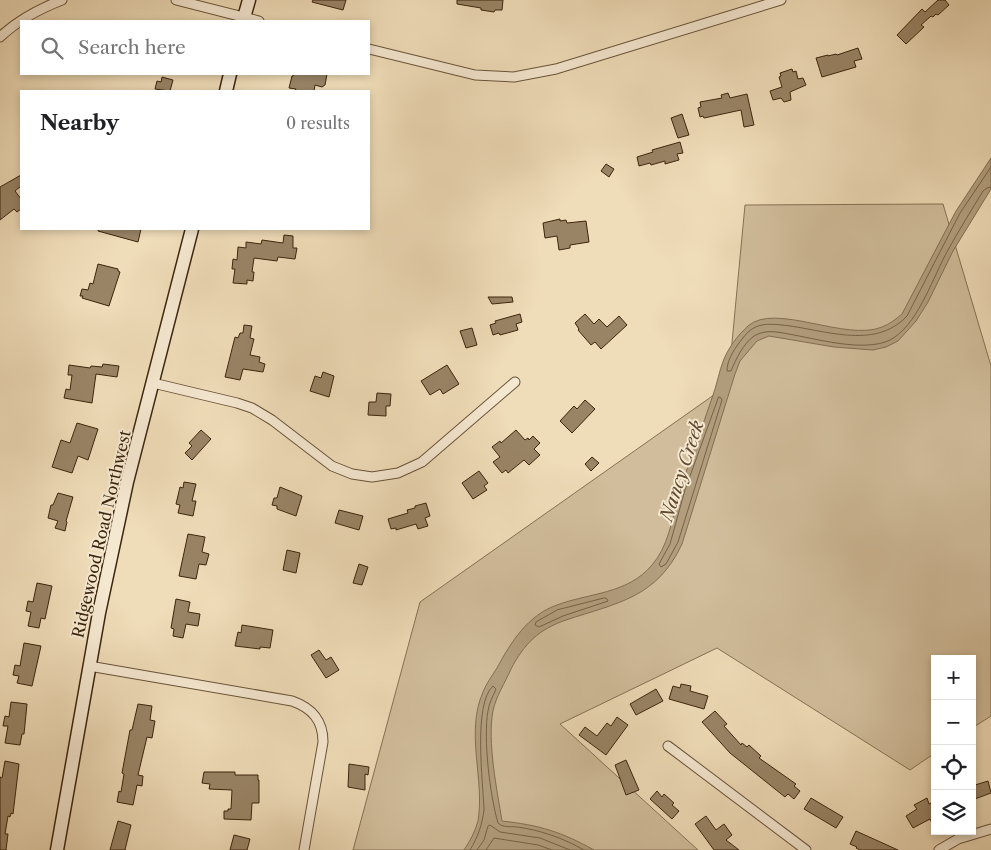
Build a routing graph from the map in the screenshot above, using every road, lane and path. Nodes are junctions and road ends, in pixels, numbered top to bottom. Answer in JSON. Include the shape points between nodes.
{"nodes":[{"id":1,"x":62,"y":0,"type":"edge"},
{"id":2,"x":176,"y":0,"type":"edge"},
{"id":3,"x":249,"y":0,"type":"edge"},
{"id":4,"x":781,"y":0,"type":"edge"},
{"id":5,"x":244,"y":19,"type":"edge"},
{"id":6,"x":21,"y":20,"type":"edge"},
{"id":7,"x":20,"y":21,"type":"edge"},
{"id":8,"x":0,"y":37,"type":"edge"},
{"id":9,"x":370,"y":49,"type":"edge"},
{"id":10,"x":230,"y":75,"type":"edge"},
{"id":11,"x":226,"y":90,"type":"edge"},
{"id":12,"x":192,"y":230,"type":"edge"},
{"id":13,"x":515,"y":382,"type":"dead end"},
{"id":14,"x":154,"y":383,"type":"junction"},
{"id":15,"x":89,"y":666,"type":"junction"},
{"id":16,"x":668,"y":746,"type":"dead end"},
{"id":17,"x":991,"y":829,"type":"edge"},
{"id":18,"x":57,"y":850,"type":"edge"},
{"id":19,"x":304,"y":850,"type":"edge"},
{"id":20,"x":806,"y":850,"type":"edge"},
{"id":21,"x":939,"y":850,"type":"edge"}],
"edges":[{"from":1,"to":6,"type":"street"},
{"from":2,"to":5,"type":"street"},
{"from":3,"to":5,"type":"street"},
{"from":4,"to":9,"type":"street","via":[[556,69],[514,77],[475,75]]},
{"from":7,"to":8,"type":"street"},
{"from":10,"to":11,"type":"street"},
{"from":12,"to":14,"type":"street","name":"Ridgewood Road Northwest"},
{"from":13,"to":14,"type":"street","via":[[422,462],[398,473],[372,477],[332,466],[252,408]]},
{"from":14,"to":15,"type":"street","name":"Ridgewood Road Northwest","via":[[127,482]]},
{"from":15,"to":18,"type":"street","name":"Ridgewood Road Northwest"},
{"from":15,"to":19,"type":"street","via":[[292,700],[312,712],[321,726],[323,742]]},
{"from":16,"to":20,"type":"street"},
{"from":17,"to":21,"type":"street","via":[[958,839]]}]}
